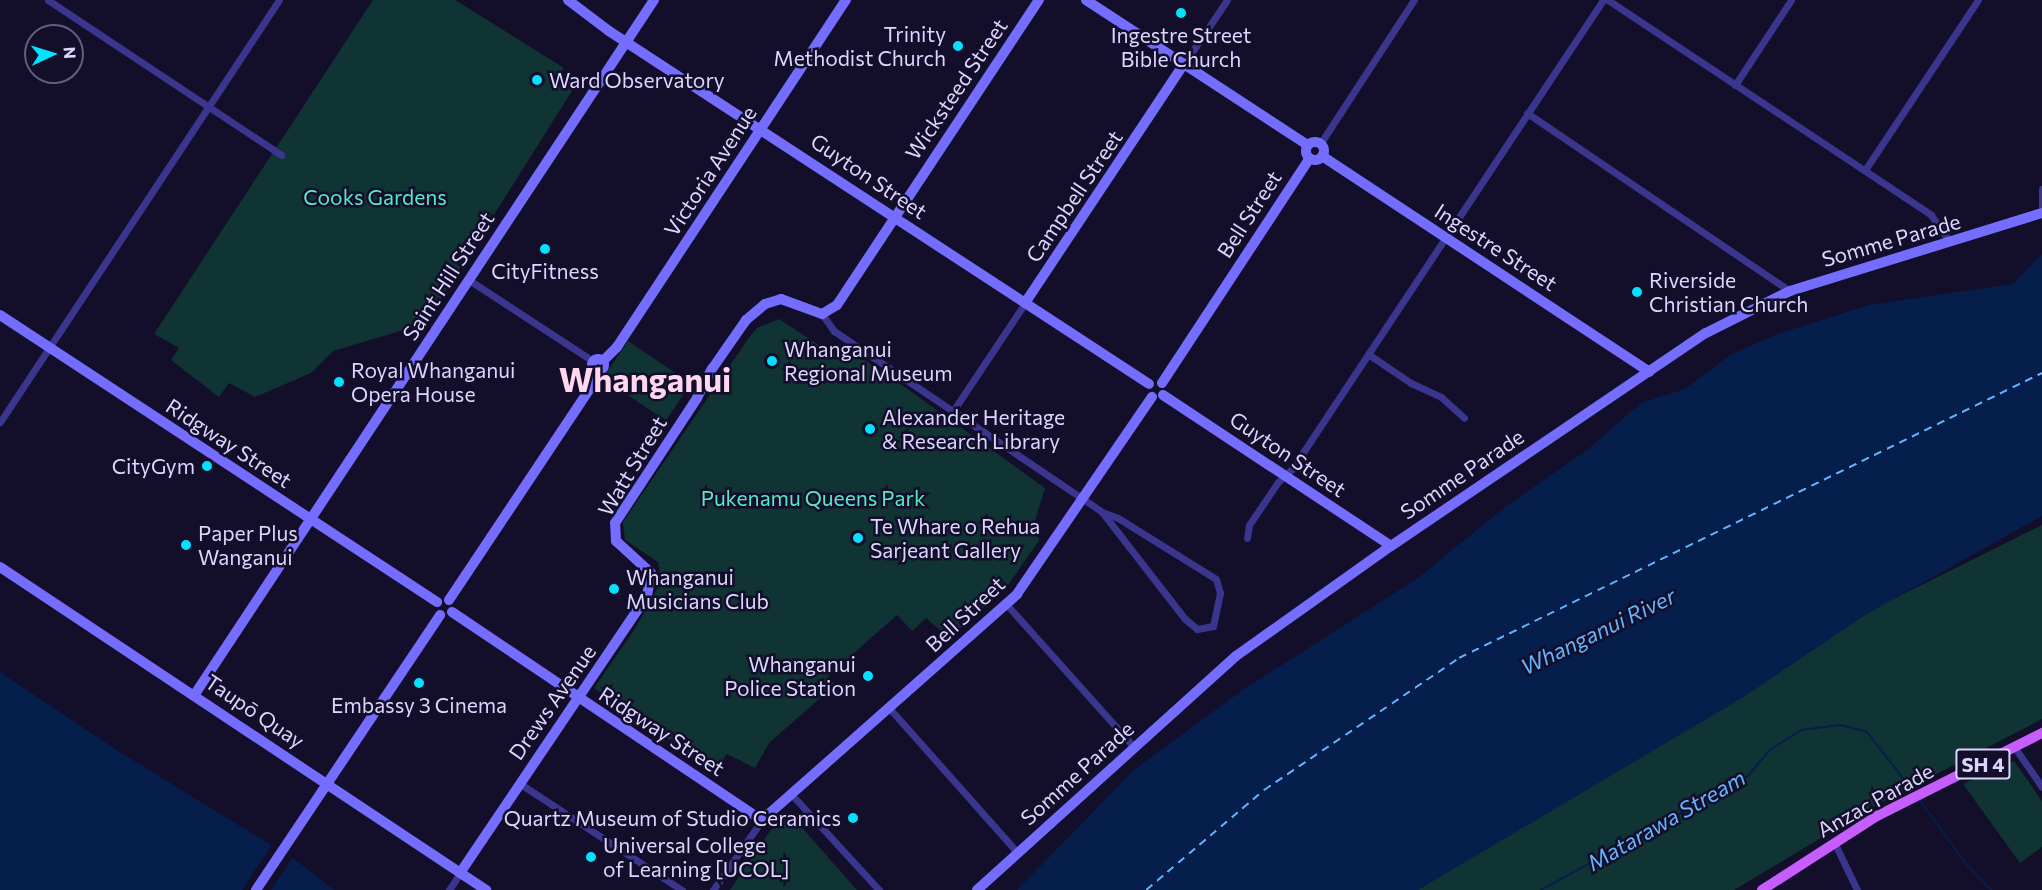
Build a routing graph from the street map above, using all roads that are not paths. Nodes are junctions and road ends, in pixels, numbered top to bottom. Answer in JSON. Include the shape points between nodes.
{"nodes":[{"id":1,"x":48,"y":0,"type":"edge"},
{"id":2,"x":279,"y":0,"type":"edge"},
{"id":3,"x":568,"y":0,"type":"edge"},
{"id":4,"x":654,"y":0,"type":"edge"},
{"id":5,"x":846,"y":0,"type":"edge"},
{"id":6,"x":1039,"y":0,"type":"edge"},
{"id":7,"x":1086,"y":0,"type":"edge"},
{"id":8,"x":1227,"y":0,"type":"edge"},
{"id":9,"x":1414,"y":0,"type":"edge"},
{"id":10,"x":1603,"y":0,"type":"edge"},
{"id":11,"x":1608,"y":0,"type":"edge"},
{"id":12,"x":1791,"y":0,"type":"edge"},
{"id":13,"x":1978,"y":0,"type":"edge"},
{"id":14,"x":626,"y":41,"type":"junction"},
{"id":15,"x":1184,"y":64,"type":"junction"},
{"id":16,"x":1735,"y":85,"type":"junction"},
{"id":17,"x":208,"y":107,"type":"junction"},
{"id":18,"x":1527,"y":113,"type":"junction"},
{"id":19,"x":762,"y":129,"type":"junction"},
{"id":20,"x":1320,"y":144,"type":"junction"},
{"id":21,"x":1308,"y":145,"type":"junction"},
{"id":22,"x":281,"y":155,"type":"dead end"},
{"id":23,"x":1322,"y":156,"type":"junction"},
{"id":24,"x":1310,"y":158,"type":"junction"},
{"id":25,"x":1865,"y":170,"type":"junction"},
{"id":26,"x":2042,"y":189,"type":"edge"},
{"id":27,"x":2042,"y":211,"type":"edge"},
{"id":28,"x":895,"y":217,"type":"junction"},
{"id":29,"x":1446,"y":238,"type":"junction"},
{"id":30,"x":1950,"y":242,"type":"junction"},
{"id":31,"x":469,"y":280,"type":"junction"},
{"id":32,"x":1790,"y":291,"type":"junction"},
{"id":33,"x":1025,"y":303,"type":"junction"},
{"id":34,"x":822,"y":314,"type":"junction"},
{"id":35,"x":0,"y":315,"type":"edge"},
{"id":36,"x":49,"y":347,"type":"junction"},
{"id":37,"x":1368,"y":354,"type":"junction"},
{"id":38,"x":597,"y":364,"type":"junction"},
{"id":39,"x":1648,"y":372,"type":"junction"},
{"id":40,"x":1161,"y":383,"type":"junction"},
{"id":41,"x":1149,"y":384,"type":"junction"},
{"id":42,"x":1157,"y":396,"type":"junction"},
{"id":43,"x":953,"y":411,"type":"junction"},
{"id":44,"x":1464,"y":418,"type":"dead end"},
{"id":45,"x":0,"y":422,"type":"edge"},
{"id":46,"x":1285,"y":475,"type":"junction"},
{"id":47,"x":1083,"y":500,"type":"junction"},
{"id":48,"x":1102,"y":512,"type":"junction"},
{"id":49,"x":311,"y":519,"type":"junction"},
{"id":50,"x":1247,"y":538,"type":"dead end"},
{"id":51,"x":616,"y":541,"type":"joint"},
{"id":52,"x":1390,"y":546,"type":"junction"},
{"id":53,"x":0,"y":567,"type":"edge"},
{"id":54,"x":449,"y":600,"type":"junction"},
{"id":55,"x":437,"y":602,"type":"junction"},
{"id":56,"x":1007,"y":605,"type":"junction"},
{"id":57,"x":452,"y":612,"type":"junction"},
{"id":58,"x":440,"y":615,"type":"junction"},
{"id":59,"x":195,"y":694,"type":"junction"},
{"id":60,"x":578,"y":699,"type":"junction"},
{"id":61,"x":890,"y":709,"type":"junction"},
{"id":62,"x":2042,"y":733,"type":"edge"},
{"id":63,"x":1134,"y":747,"type":"junction"},
{"id":64,"x":2015,"y":748,"type":"junction"},
{"id":65,"x":519,"y":783,"type":"junction"},
{"id":66,"x":327,"y":784,"type":"junction"},
{"id":67,"x":2042,"y":787,"type":"edge"},
{"id":68,"x":792,"y":795,"type":"junction"},
{"id":69,"x":762,"y":820,"type":"junction"},
{"id":70,"x":1835,"y":844,"type":"junction"},
{"id":71,"x":1017,"y":852,"type":"junction"},
{"id":72,"x":460,"y":873,"type":"junction"},
{"id":73,"x":256,"y":890,"type":"edge"},
{"id":74,"x":449,"y":890,"type":"edge"},
{"id":75,"x":486,"y":890,"type":"edge"},
{"id":76,"x":682,"y":890,"type":"edge"},
{"id":77,"x":713,"y":890,"type":"edge"},
{"id":78,"x":879,"y":890,"type":"edge"},
{"id":79,"x":976,"y":890,"type":"edge"},
{"id":80,"x":1762,"y":890,"type":"edge"},
{"id":81,"x":1857,"y":890,"type":"edge"}],
"edges":[{"from":1,"to":17,"type":"street"},
{"from":2,"to":17,"type":"street"},
{"from":3,"to":14,"type":"street","name":"Guyton Street"},
{"from":4,"to":14,"type":"street","name":"Saint Hill Street"},
{"from":5,"to":19,"type":"street","name":"Victoria Avenue"},
{"from":6,"to":28,"type":"street","name":"Wicksteed Street"},
{"from":7,"to":15,"type":"street"},
{"from":8,"to":15,"type":"street","name":"Campbell Street"},
{"from":9,"to":20,"type":"street"},
{"from":10,"to":18,"type":"street"},
{"from":11,"to":16,"type":"street"},
{"from":12,"to":16,"type":"street"},
{"from":13,"to":25,"type":"street"},
{"from":14,"to":19,"type":"street","name":"Guyton Street"},
{"from":14,"to":31,"type":"street","name":"Saint Hill Street"},
{"from":15,"to":21,"type":"street"},
{"from":15,"to":33,"type":"street","name":"Campbell Street"},
{"from":16,"to":25,"type":"street"},
{"from":17,"to":22,"type":"street"},
{"from":17,"to":36,"type":"street"},
{"from":18,"to":29,"type":"street"},
{"from":18,"to":32,"type":"street"},
{"from":19,"to":28,"type":"street","name":"Guyton Street"},
{"from":19,"to":38,"type":"street","name":"Victoria Avenue","via":[[617,347]]},
{"from":20,"to":21,"type":"street"},
{"from":20,"to":23,"type":"street"},
{"from":21,"to":24,"type":"street"},
{"from":23,"to":24,"type":"street"},
{"from":23,"to":29,"type":"street","name":"Ingestre Street"},
{"from":24,"to":40,"type":"street","name":"Bell Street"},
{"from":25,"to":30,"type":"street","via":[[1931,215]]},
{"from":26,"to":27,"type":"street"},
{"from":27,"to":30,"type":"street","name":"Somme Parade"},
{"from":28,"to":33,"type":"street","name":"Guyton Street"},
{"from":28,"to":34,"type":"street","name":"Wicksteed Street","via":[[837,305]]},
{"from":29,"to":37,"type":"street"},
{"from":29,"to":39,"type":"street","name":"Ingestre Street"},
{"from":30,"to":32,"type":"street","name":"Somme Parade"},
{"from":31,"to":38,"type":"street"},
{"from":31,"to":49,"type":"street","name":"Saint Hill Street"},
{"from":32,"to":39,"type":"street","name":"Somme Parade","via":[[1723,323]]},
{"from":33,"to":41,"type":"street","name":"Guyton Street"},
{"from":33,"to":43,"type":"street","name":"Campbell Street"},
{"from":34,"to":43,"type":"street","via":[[834,331]]},
{"from":34,"to":51,"type":"street","name":"Watt Street","via":[[785,300],[773,300],[746,320],[619,515],[614,530]]},
{"from":35,"to":36,"type":"street","name":"Ridgway Street"},
{"from":36,"to":45,"type":"street"},
{"from":36,"to":49,"type":"street","name":"Ridgway Street"},
{"from":37,"to":44,"type":"street","via":[[1411,383],[1441,396]]},
{"from":37,"to":46,"type":"street"},
{"from":38,"to":54,"type":"street","name":"Victoria Avenue","via":[[589,390]]},
{"from":39,"to":52,"type":"street","name":"Somme Parade"},
{"from":40,"to":41,"type":"street"},
{"from":40,"to":42,"type":"street"},
{"from":41,"to":42,"type":"street"},
{"from":42,"to":46,"type":"street","name":"Guyton Street"},
{"from":42,"to":47,"type":"street","name":"Bell Street"},
{"from":43,"to":47,"type":"street"},
{"from":46,"to":50,"type":"street","via":[[1249,525]]},
{"from":46,"to":52,"type":"street","name":"Guyton Street"},
{"from":47,"to":48,"type":"street"},
{"from":47,"to":56,"type":"street","name":"Bell Street"},
{"from":48,"to":48,"type":"street","via":[[1185,619],[1197,629],[1210,628],[1216,621],[1218,584],[1190,563]]},
{"from":49,"to":55,"type":"street","name":"Ridgway Street"},
{"from":49,"to":59,"type":"street","name":"Saint Hill Street"},
{"from":51,"to":60,"type":"street","name":"Drews Avenue","via":[[647,567],[651,573],[650,588]]},
{"from":52,"to":63,"type":"street","name":"Somme Parade","via":[[1236,656]]},
{"from":53,"to":59,"type":"street","name":"Taupō Quay"},
{"from":54,"to":55,"type":"street"},
{"from":54,"to":57,"type":"street"},
{"from":55,"to":58,"type":"street"},
{"from":56,"to":61,"type":"street","name":"Bell Street"},
{"from":56,"to":63,"type":"street"},
{"from":57,"to":58,"type":"street"},
{"from":57,"to":60,"type":"street","name":"Ridgway Street"},
{"from":58,"to":66,"type":"street"},
{"from":59,"to":66,"type":"street","name":"Taupō Quay"},
{"from":60,"to":65,"type":"street","name":"Drews Avenue"},
{"from":60,"to":69,"type":"street","name":"Ridgway Street"},
{"from":61,"to":68,"type":"street","name":"Bell Street"},
{"from":61,"to":71,"type":"street"},
{"from":62,"to":64,"type":"main road","name":"Anzac Parade","number":"SH 4"},
{"from":63,"to":71,"type":"street","name":"Somme Parade"},
{"from":64,"to":67,"type":"street"},
{"from":64,"to":70,"type":"main road","name":"Anzac Parade","number":"SH 4","via":[[1907,801]]},
{"from":65,"to":72,"type":"street","name":"Drews Avenue"},
{"from":65,"to":76,"type":"street"},
{"from":66,"to":72,"type":"street","name":"Taupō Quay"},
{"from":66,"to":73,"type":"street"},
{"from":68,"to":69,"type":"street","name":"Bell Street"},
{"from":68,"to":78,"type":"street"},
{"from":69,"to":77,"type":"street"},
{"from":70,"to":80,"type":"main road","name":"Anzac Parade","number":"SH 4"},
{"from":70,"to":81,"type":"street"},
{"from":71,"to":79,"type":"street","name":"Somme Parade"},
{"from":72,"to":74,"type":"street","name":"Drews Avenue"},
{"from":72,"to":75,"type":"street","name":"Taupō Quay"}]}
